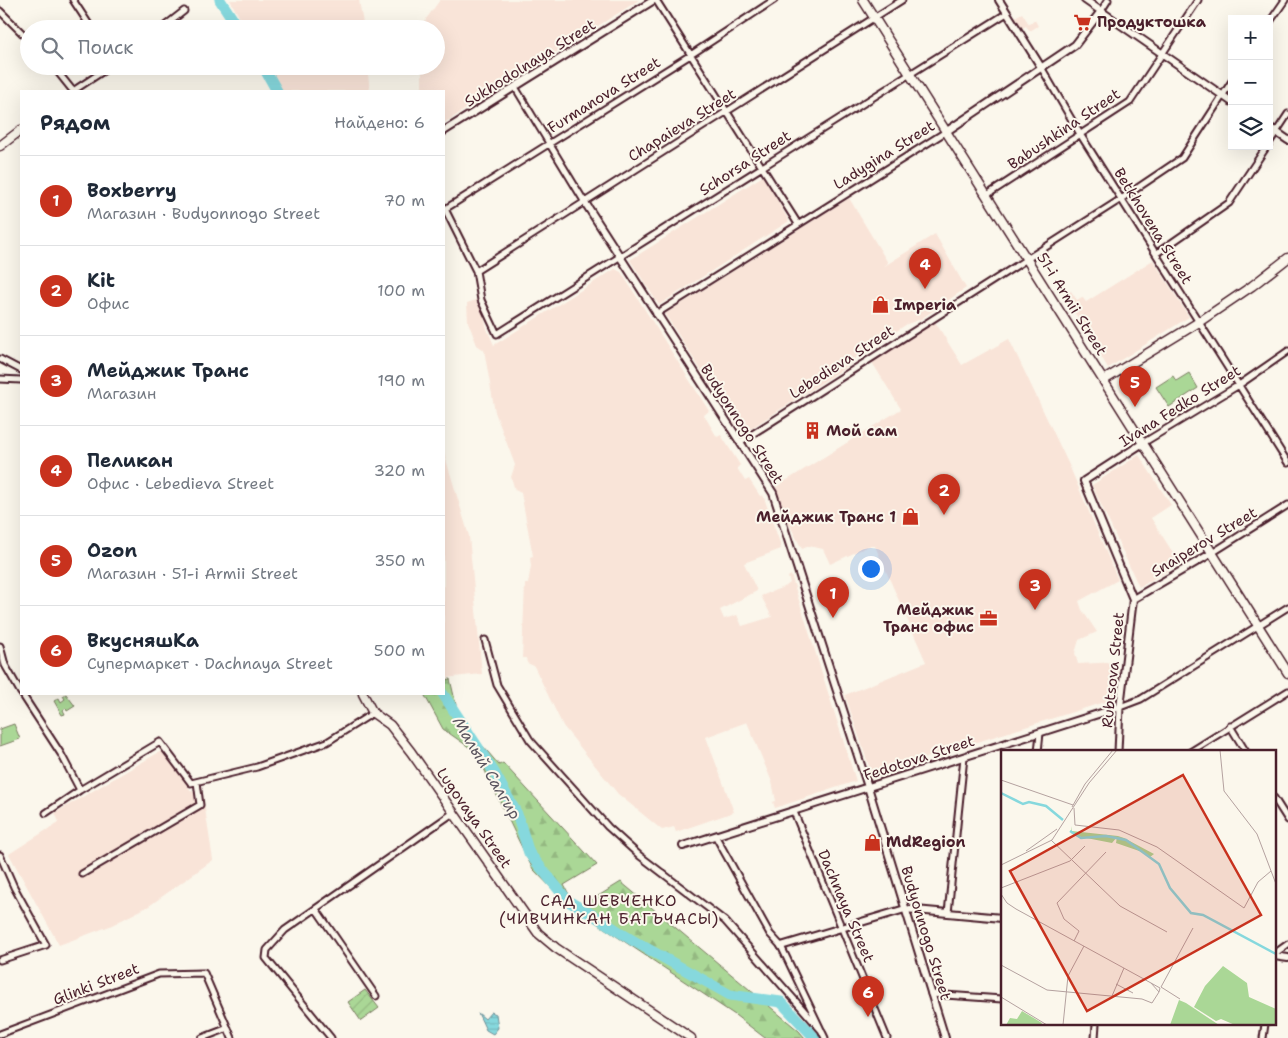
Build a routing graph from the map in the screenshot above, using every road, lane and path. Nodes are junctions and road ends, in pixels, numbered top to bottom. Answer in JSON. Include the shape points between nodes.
{"nodes":[{"id":1,"x":73,"y":0,"type":"edge"},
{"id":2,"x":655,"y":0,"type":"edge"},
{"id":3,"x":774,"y":0,"type":"edge"},
{"id":4,"x":863,"y":0,"type":"edge"},
{"id":5,"x":902,"y":0,"type":"edge"},
{"id":6,"x":999,"y":0,"type":"edge"},
{"id":7,"x":1085,"y":0,"type":"edge"},
{"id":8,"x":1108,"y":0,"type":"edge"},
{"id":9,"x":1198,"y":0,"type":"edge"},
{"id":10,"x":1285,"y":0,"type":"edge"},
{"id":11,"x":0,"y":11,"type":"edge"},
{"id":12,"x":184,"y":11,"type":"dead end"},
{"id":13,"x":1101,"y":11,"type":"junction"},
{"id":14,"x":1007,"y":13,"type":"junction"},
{"id":15,"x":874,"y":17,"type":"junction"},
{"id":16,"x":1273,"y":17,"type":"edge"},
{"id":17,"x":86,"y":20,"type":"edge"},
{"id":18,"x":172,"y":20,"type":"edge"},
{"id":19,"x":20,"y":31,"type":"edge"},
{"id":20,"x":692,"y":54,"type":"junction"},
{"id":21,"x":1162,"y":54,"type":"junction"},
{"id":22,"x":1041,"y":68,"type":"junction"},
{"id":23,"x":910,"y":72,"type":"junction"},
{"id":24,"x":60,"y":75,"type":"edge"},
{"id":25,"x":97,"y":75,"type":"edge"},
{"id":26,"x":1228,"y":86,"type":"edge"},
{"id":27,"x":515,"y":87,"type":"junction"},
{"id":28,"x":72,"y":90,"type":"edge"},
{"id":29,"x":75,"y":90,"type":"edge"},
{"id":30,"x":1222,"y":95,"type":"junction"},
{"id":31,"x":1228,"y":99,"type":"edge"},
{"id":32,"x":727,"y":111,"type":"junction"},
{"id":33,"x":1288,"y":114,"type":"edge"},
{"id":34,"x":445,"y":130,"type":"edge"},
{"id":35,"x":1273,"y":130,"type":"edge"},
{"id":36,"x":20,"y":131,"type":"edge"},
{"id":37,"x":947,"y":131,"type":"junction"},
{"id":38,"x":1276,"y":132,"type":"junction"},
{"id":39,"x":1080,"y":134,"type":"junction"},
{"id":40,"x":1273,"y":136,"type":"edge"},
{"id":41,"x":1288,"y":140,"type":"edge"},
{"id":42,"x":548,"y":145,"type":"junction"},
{"id":43,"x":0,"y":146,"type":"edge"},
{"id":44,"x":1264,"y":150,"type":"edge"},
{"id":45,"x":762,"y":167,"type":"junction"},
{"id":46,"x":987,"y":195,"type":"junction"},
{"id":47,"x":1122,"y":199,"type":"junction"},
{"id":48,"x":584,"y":201,"type":"junction"},
{"id":49,"x":798,"y":224,"type":"junction"},
{"id":50,"x":1157,"y":253,"type":"junction"},
{"id":51,"x":621,"y":258,"type":"junction"},
{"id":52,"x":1027,"y":258,"type":"junction"},
{"id":53,"x":1288,"y":258,"type":"edge"},
{"id":54,"x":476,"y":271,"type":"junction"},
{"id":55,"x":656,"y":314,"type":"junction"},
{"id":56,"x":1198,"y":322,"type":"junction"},
{"id":57,"x":1288,"y":351,"type":"edge"},
{"id":58,"x":0,"y":358,"type":"edge"},
{"id":59,"x":20,"y":369,"type":"edge"},
{"id":60,"x":0,"y":379,"type":"edge"},
{"id":61,"x":20,"y":380,"type":"edge"},
{"id":62,"x":1104,"y":380,"type":"junction"},
{"id":63,"x":1239,"y":385,"type":"junction"},
{"id":64,"x":740,"y":442,"type":"junction"},
{"id":65,"x":1143,"y":443,"type":"junction"},
{"id":66,"x":1288,"y":463,"type":"edge"},
{"id":67,"x":1084,"y":481,"type":"joint"},
{"id":68,"x":1288,"y":505,"type":"edge"},
{"id":69,"x":1212,"y":554,"type":"junction"},
{"id":70,"x":1133,"y":599,"type":"junction"},
{"id":71,"x":1288,"y":607,"type":"edge"},
{"id":72,"x":1259,"y":626,"type":"junction"},
{"id":73,"x":485,"y":640,"type":"dead end"},
{"id":74,"x":0,"y":646,"type":"edge"},
{"id":75,"x":1288,"y":673,"type":"edge"},
{"id":76,"x":20,"y":690,"type":"edge"},
{"id":77,"x":1288,"y":691,"type":"edge"},
{"id":78,"x":23,"y":695,"type":"edge"},
{"id":79,"x":364,"y":695,"type":"edge"},
{"id":80,"x":1120,"y":707,"type":"junction"},
{"id":81,"x":373,"y":713,"type":"junction"},
{"id":82,"x":1230,"y":726,"type":"junction"},
{"id":83,"x":1040,"y":733,"type":"junction"},
{"id":84,"x":1038,"y":750,"type":"edge"},
{"id":85,"x":1118,"y":750,"type":"edge"},
{"id":86,"x":1193,"y":750,"type":"edge"},
{"id":87,"x":1245,"y":750,"type":"edge"},
{"id":88,"x":964,"y":757,"type":"junction"},
{"id":89,"x":197,"y":782,"type":"junction"},
{"id":90,"x":868,"y":787,"type":"junction"},
{"id":91,"x":80,"y":790,"type":"junction"},
{"id":92,"x":1276,"y":801,"type":"edge"},
{"id":93,"x":794,"y":812,"type":"junction"},
{"id":94,"x":46,"y":813,"type":"dead end"},
{"id":95,"x":453,"y":813,"type":"junction"},
{"id":96,"x":1288,"y":820,"type":"edge"},
{"id":97,"x":716,"y":837,"type":"junction"},
{"id":98,"x":683,"y":846,"type":"dead end"},
{"id":99,"x":0,"y":855,"type":"edge"},
{"id":100,"x":82,"y":874,"type":"dead end"},
{"id":101,"x":316,"y":909,"type":"junction"},
{"id":102,"x":905,"y":909,"type":"junction"},
{"id":103,"x":948,"y":913,"type":"junction"},
{"id":104,"x":1001,"y":918,"type":"edge"},
{"id":105,"x":841,"y":927,"type":"junction"},
{"id":106,"x":1288,"y":944,"type":"edge"},
{"id":107,"x":781,"y":946,"type":"junction"},
{"id":108,"x":1276,"y":951,"type":"edge"},
{"id":109,"x":1276,"y":952,"type":"edge"},
{"id":110,"x":1288,"y":958,"type":"edge"},
{"id":111,"x":0,"y":960,"type":"edge"},
{"id":112,"x":931,"y":994,"type":"junction"},
{"id":113,"x":376,"y":996,"type":"dead end"},
{"id":114,"x":1001,"y":999,"type":"edge"},
{"id":115,"x":228,"y":1028,"type":"junction"},
{"id":116,"x":822,"y":1031,"type":"junction"},
{"id":117,"x":0,"y":1034,"type":"edge"},
{"id":118,"x":202,"y":1038,"type":"edge"},
{"id":119,"x":232,"y":1038,"type":"edge"},
{"id":120,"x":331,"y":1038,"type":"edge"},
{"id":121,"x":691,"y":1038,"type":"edge"},
{"id":122,"x":825,"y":1038,"type":"edge"},
{"id":123,"x":888,"y":1038,"type":"edge"},
{"id":124,"x":945,"y":1038,"type":"edge"}],
"edges":[{"from":1,"to":17,"type":"street"},
{"from":2,"to":20,"type":"street"},
{"from":2,"to":27,"type":"street","name":"Sukhodolnaya Street"},
{"from":3,"to":20,"type":"street","name":"Furmanova Street"},
{"from":4,"to":15,"type":"main road","name":"51-i Armii Street"},
{"from":5,"to":15,"type":"street","name":"Chapaieva Street"},
{"from":6,"to":14,"type":"street","name":"Betkhovena Street"},
{"from":7,"to":13,"type":"street"},
{"from":8,"to":13,"type":"street","name":"Ladygina Street"},
{"from":9,"to":21,"type":"street","name":"Babushkina Street"},
{"from":10,"to":16,"type":"street"},
{"from":11,"to":19,"type":"street"},
{"from":12,"to":18,"type":"street"},
{"from":13,"to":21,"type":"street"},
{"from":13,"to":22,"type":"street","name":"Ladygina Street","via":[[1075,45]]},
{"from":14,"to":22,"type":"street","name":"Betkhovena Street"},
{"from":14,"to":23,"type":"street","name":"Schorsa Street"},
{"from":15,"to":23,"type":"main road","name":"51-i Armii Street"},
{"from":15,"to":32,"type":"street","name":"Chapaieva Street"},
{"from":20,"to":32,"type":"street"},
{"from":20,"to":42,"type":"street","name":"Furmanova Street"},
{"from":21,"to":30,"type":"street"},
{"from":21,"to":39,"type":"street","name":"Babushkina Street","via":[[1130,102]]},
{"from":22,"to":37,"type":"street","name":"Ladygina Street"},
{"from":22,"to":39,"type":"street","name":"Betkhovena Street"},
{"from":23,"to":37,"type":"main road","name":"51-i Armii Street"},
{"from":23,"to":45,"type":"street","name":"Schorsa Street"},
{"from":24,"to":28,"type":"street"},
{"from":25,"to":29,"type":"street"},
{"from":26,"to":30,"type":"street","name":"Lebedieva Street"},
{"from":27,"to":34,"type":"street","name":"Sukhodolnaya Street"},
{"from":27,"to":42,"type":"street","name":"Budyonnogo Street"},
{"from":30,"to":31,"type":"street"},
{"from":30,"to":47,"type":"street","name":"Lebedieva Street","via":[[1182,158]]},
{"from":32,"to":45,"type":"street"},
{"from":32,"to":48,"type":"street","name":"Chapaieva Street"},
{"from":33,"to":38,"type":"street"},
{"from":35,"to":38,"type":"street"},
{"from":36,"to":43,"type":"main road"},
{"from":37,"to":46,"type":"main road","name":"51-i Armii Street"},
{"from":37,"to":49,"type":"street","name":"Ladygina Street"},
{"from":38,"to":40,"type":"street"},
{"from":38,"to":41,"type":"street"},
{"from":39,"to":46,"type":"street","name":"Babushkina Street"},
{"from":39,"to":47,"type":"street","name":"Betkhovena Street"},
{"from":42,"to":48,"type":"street","name":"Budyonnogo Street"},
{"from":42,"to":54,"type":"street","name":"Furmanova Street","via":[[445,209]]},
{"from":44,"to":50,"type":"street","via":[[1229,203]]},
{"from":45,"to":49,"type":"street"},
{"from":45,"to":51,"type":"street","name":"Schorsa Street"},
{"from":46,"to":52,"type":"main road","name":"51-i Armii Street"},
{"from":47,"to":50,"type":"street","name":"Betkhovena Street"},
{"from":47,"to":52,"type":"street","name":"Lebedieva Street"},
{"from":48,"to":51,"type":"street","name":"Budyonnogo Street"},
{"from":48,"to":54,"type":"street","name":"Chapaieva Street"},
{"from":49,"to":55,"type":"street","name":"Ladygina Street"},
{"from":50,"to":56,"type":"street","name":"Betkhovena Street"},
{"from":51,"to":54,"type":"street","name":"Schorsa Street","via":[[497,334],[481,300]]},
{"from":51,"to":55,"type":"street","name":"Budyonnogo Street"},
{"from":52,"to":62,"type":"main road","name":"51-i Armii Street"},
{"from":52,"to":64,"type":"street","name":"Lebedieva Street"},
{"from":53,"to":56,"type":"main road"},
{"from":55,"to":64,"type":"street","name":"Budyonnogo Street"},
{"from":56,"to":62,"type":"main road"},
{"from":56,"to":63,"type":"street","name":"Betkhovena Street"},
{"from":57,"to":63,"type":"street","name":"Ivana Fedko Street"},
{"from":58,"to":59,"type":"street"},
{"from":60,"to":61,"type":"street"},
{"from":62,"to":65,"type":"main road","name":"51-i Armii Street"},
{"from":63,"to":65,"type":"street","name":"Ivana Fedko Street"},
{"from":63,"to":66,"type":"street","name":"Betkhovena Street"},
{"from":64,"to":90,"type":"street","name":"Budyonnogo Street","via":[[773,494]]},
{"from":65,"to":67,"type":"street","name":"Ivana Fedko Street"},
{"from":65,"to":69,"type":"main road","name":"51-i Armii Street"},
{"from":67,"to":70,"type":"street","name":"Rubtsova Street"},
{"from":68,"to":69,"type":"street","name":"Snaiperov Street"},
{"from":69,"to":70,"type":"street","name":"Snaiperov Street"},
{"from":69,"to":72,"type":"main road","name":"51-i Armii Street"},
{"from":70,"to":80,"type":"street","name":"Rubtsova Street"},
{"from":71,"to":72,"type":"street","name":"Fedotova Street"},
{"from":72,"to":75,"type":"main road","name":"51-i Armii Street"},
{"from":72,"to":80,"type":"street","name":"Fedotova Street","via":[[1141,699]]},
{"from":73,"to":116,"type":"street","via":[[498,685],[530,740],[608,827],[640,856],[725,921]]},
{"from":74,"to":76,"type":"street"},
{"from":77,"to":82,"type":"street"},
{"from":78,"to":91,"type":"street"},
{"from":79,"to":81,"type":"main road","name":"Lugovaya Street"},
{"from":80,"to":83,"type":"street","name":"Fedotova Street"},
{"from":80,"to":85,"type":"street","name":"Rubtsova Street"},
{"from":81,"to":89,"type":"street","via":[[327,742],[257,767]]},
{"from":81,"to":95,"type":"main road","name":"Lugovaya Street","via":[[395,732]]},
{"from":82,"to":86,"type":"street"},
{"from":82,"to":87,"type":"street"},
{"from":83,"to":84,"type":"street"},
{"from":83,"to":88,"type":"street","name":"Fedotova Street"},
{"from":88,"to":90,"type":"street","name":"Fedotova Street"},
{"from":88,"to":103,"type":"street"},
{"from":89,"to":91,"type":"street","via":[[187,781],[160,742]]},
{"from":89,"to":100,"type":"street","via":[[200,805]]},
{"from":90,"to":93,"type":"street","name":"Fedotova Street"},
{"from":90,"to":102,"type":"street","name":"Budyonnogo Street"},
{"from":91,"to":94,"type":"street"},
{"from":92,"to":96,"type":"street"},
{"from":93,"to":97,"type":"street","name":"Fedotova Street"},
{"from":93,"to":105,"type":"street","name":"Dachnaya Street"},
{"from":95,"to":101,"type":"street"},
{"from":95,"to":121,"type":"main road","name":"Lugovaya Street","via":[[538,933]]},
{"from":97,"to":98,"type":"street","name":"Fedotova Street"},
{"from":97,"to":107,"type":"street","via":[[770,934]]},
{"from":99,"to":111,"type":"street","via":[[46,945]]},
{"from":101,"to":113,"type":"street"},
{"from":101,"to":120,"type":"street","via":[[280,935],[268,947],[266,958]]},
{"from":102,"to":103,"type":"street"},
{"from":102,"to":105,"type":"street"},
{"from":102,"to":112,"type":"street","name":"Budyonnogo Street"},
{"from":103,"to":104,"type":"street"},
{"from":105,"to":107,"type":"street"},
{"from":105,"to":123,"type":"street","name":"Dachnaya Street"},
{"from":106,"to":108,"type":"street"},
{"from":107,"to":116,"type":"street"},
{"from":109,"to":110,"type":"street"},
{"from":112,"to":114,"type":"street"},
{"from":112,"to":124,"type":"street","name":"Budyonnogo Street"},
{"from":115,"to":117,"type":"street","name":"Glinki Street","via":[[204,973],[159,974]]},
{"from":115,"to":118,"type":"street"},
{"from":115,"to":119,"type":"street"},
{"from":116,"to":122,"type":"street"}]}
